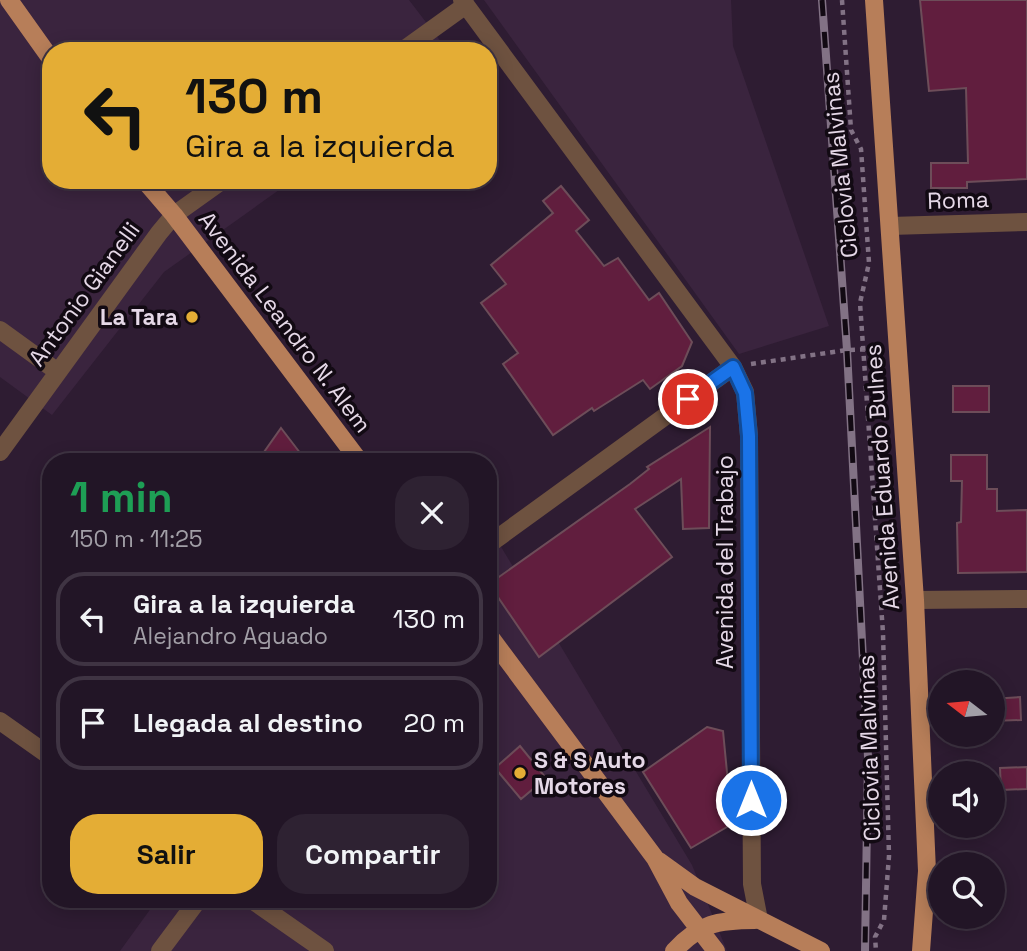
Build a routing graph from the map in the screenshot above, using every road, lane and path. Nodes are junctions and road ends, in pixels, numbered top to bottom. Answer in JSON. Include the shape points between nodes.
{"nodes":[{"id":1,"x":9,"y":0,"type":"edge"},
{"id":2,"x":842,"y":0,"type":"edge"},
{"id":3,"x":874,"y":0,"type":"edge"},
{"id":4,"x":464,"y":2,"type":"edge"},
{"id":5,"x":413,"y":42,"type":"edge"},
{"id":6,"x":493,"y":42,"type":"edge"},
{"id":7,"x":42,"y":47,"type":"edge"},
{"id":8,"x":497,"y":47,"type":"edge"},
{"id":9,"x":152,"y":189,"type":"edge"},
{"id":10,"x":210,"y":189,"type":"edge"},
{"id":11,"x":174,"y":215,"type":"junction"},
{"id":12,"x":1027,"y":222,"type":"edge"},
{"id":13,"x":890,"y":226,"type":"junction"},
{"id":14,"x":0,"y":330,"type":"edge"},
{"id":15,"x":898,"y":347,"type":"junction"},
{"id":16,"x":862,"y":351,"type":"junction"},
{"id":17,"x":733,"y":367,"type":"junction"},
{"id":18,"x":58,"y":372,"type":"junction"},
{"id":19,"x":0,"y":452,"type":"edge"},
{"id":20,"x":353,"y":453,"type":"edge"},
{"id":21,"x":497,"y":538,"type":"edge"},
{"id":22,"x":1027,"y":599,"type":"edge"},
{"id":23,"x":915,"y":600,"type":"junction"},
{"id":24,"x":497,"y":646,"type":"edge"},
{"id":25,"x":0,"y":721,"type":"edge"},
{"id":26,"x":42,"y":751,"type":"edge"},
{"id":27,"x":654,"y":858,"type":"junction"},
{"id":28,"x":192,"y":908,"type":"edge"},
{"id":29,"x":263,"y":908,"type":"edge"},
{"id":30,"x":759,"y":920,"type":"junction"},
{"id":31,"x":698,"y":928,"type":"junction"},
{"id":32,"x":160,"y":951,"type":"edge"},
{"id":33,"x":325,"y":951,"type":"edge"},
{"id":34,"x":674,"y":951,"type":"edge"},
{"id":35,"x":716,"y":951,"type":"edge"},
{"id":36,"x":821,"y":951,"type":"edge"},
{"id":37,"x":876,"y":951,"type":"edge"},
{"id":38,"x":921,"y":951,"type":"edge"}],
"edges":[{"from":1,"to":7,"type":"main road"},
{"from":2,"to":16,"type":"path","name":"Ciclovia Malvinas","via":[[851,130],[861,149],[869,263],[860,303]]},
{"from":3,"to":13,"type":"main road","name":"Avenida Eduardo Bulnes"},
{"from":4,"to":5,"type":"street"},
{"from":4,"to":6,"type":"street","name":"Avenida del Trabajo"},
{"from":8,"to":17,"type":"street","name":"Avenida del Trabajo"},
{"from":9,"to":11,"type":"main road","name":"Avenida Leandro N. Alem"},
{"from":10,"to":11,"type":"street","name":"Antonio Gianelli"},
{"from":11,"to":18,"type":"street","name":"Antonio Gianelli"},
{"from":11,"to":20,"type":"main road","name":"Avenida Leandro N. Alem"},
{"from":12,"to":13,"type":"street","name":"Roma"},
{"from":13,"to":15,"type":"main road","name":"Avenida Eduardo Bulnes"},
{"from":14,"to":18,"type":"street"},
{"from":15,"to":16,"type":"path"},
{"from":15,"to":23,"type":"main road","name":"Avenida Eduardo Bulnes"},
{"from":16,"to":17,"type":"path"},
{"from":16,"to":37,"type":"path","name":"Ciclovia Malvinas","via":[[883,633],[889,856],[884,920],[875,937]]},
{"from":17,"to":21,"type":"street"},
{"from":17,"to":30,"type":"street","name":"Avenida del Trabajo","via":[[745,393],[749,436],[752,884]]},
{"from":18,"to":19,"type":"street","name":"Antonio Gianelli"},
{"from":22,"to":23,"type":"street"},
{"from":23,"to":38,"type":"main road","name":"Avenida Eduardo Bulnes","via":[[927,871]]},
{"from":24,"to":27,"type":"main road"},
{"from":25,"to":26,"type":"street"},
{"from":27,"to":30,"type":"main road","via":[[695,887]]},
{"from":27,"to":31,"type":"main road"},
{"from":28,"to":32,"type":"street"},
{"from":29,"to":33,"type":"street"},
{"from":30,"to":31,"type":"main road"},
{"from":30,"to":36,"type":"main road"},
{"from":31,"to":34,"type":"main road"},
{"from":31,"to":35,"type":"main road"}]}
